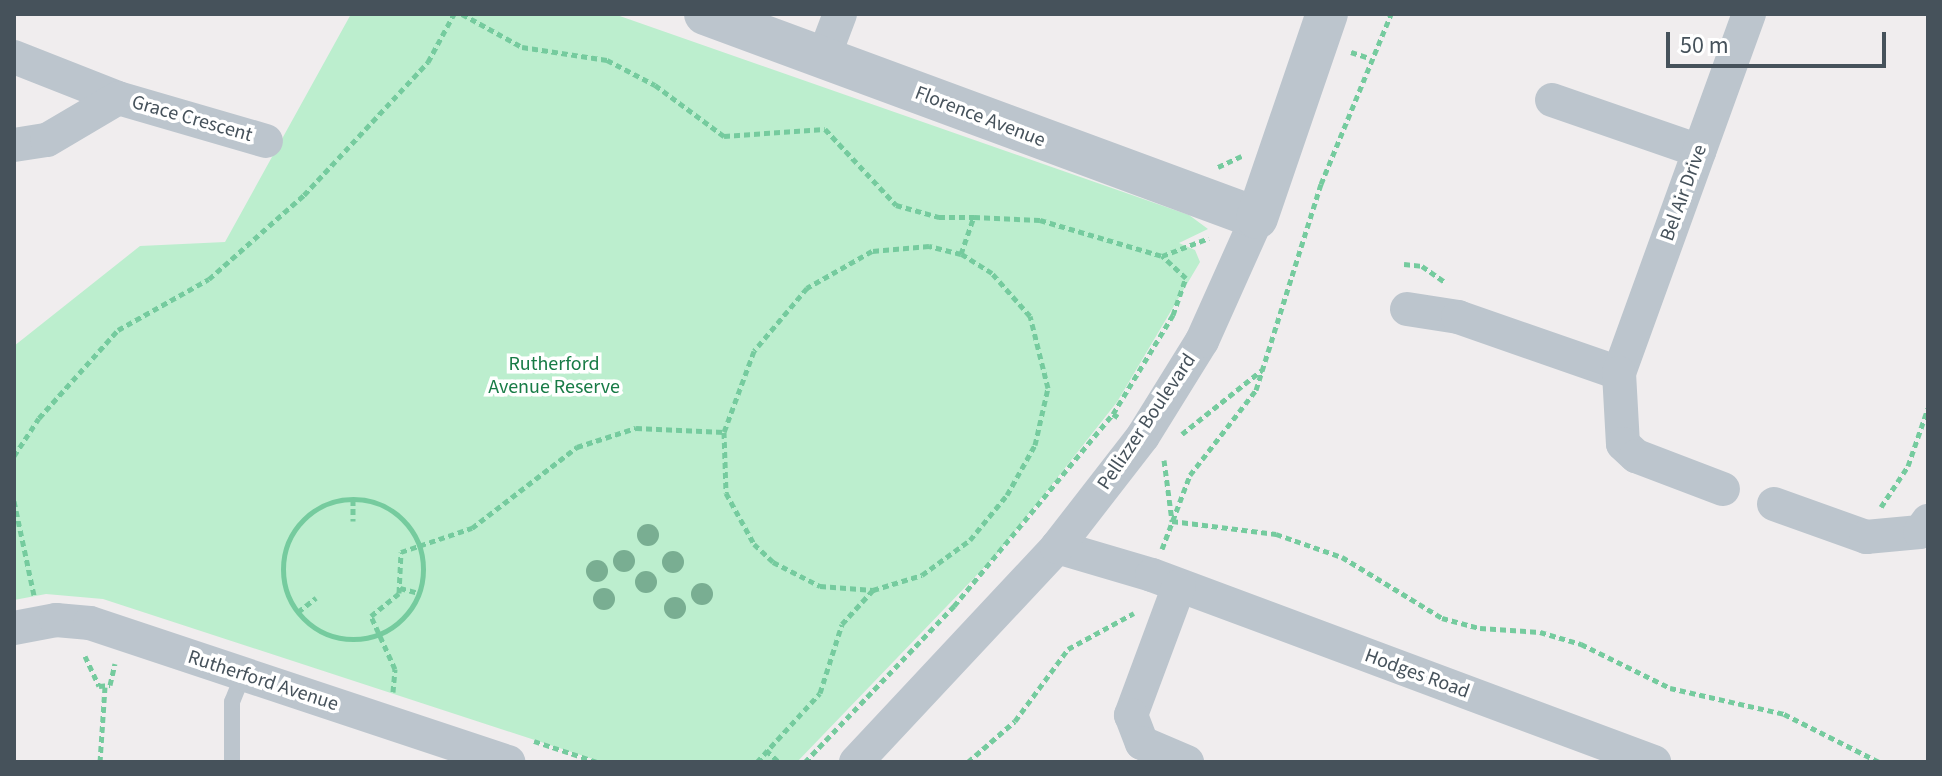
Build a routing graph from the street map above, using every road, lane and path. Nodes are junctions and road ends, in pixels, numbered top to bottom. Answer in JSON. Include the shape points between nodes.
{"nodes":[{"id":1,"x":454,"y":14,"type":"edge"},
{"id":2,"x":462,"y":14,"type":"edge"},
{"id":3,"x":705,"y":14,"type":"edge"},
{"id":4,"x":840,"y":14,"type":"edge"},
{"id":5,"x":1327,"y":14,"type":"edge"},
{"id":6,"x":1391,"y":14,"type":"edge"},
{"id":7,"x":1749,"y":14,"type":"edge"},
{"id":8,"x":14,"y":57,"type":"edge"},
{"id":9,"x":823,"y":59,"type":"junction"},
{"id":10,"x":118,"y":98,"type":"junction"},
{"id":11,"x":1552,"y":100,"type":"dead end"},
{"id":12,"x":266,"y":141,"type":"dead end"},
{"id":13,"x":1248,"y":142,"type":"dead end"},
{"id":14,"x":14,"y":145,"type":"edge"},
{"id":15,"x":1699,"y":151,"type":"junction"},
{"id":16,"x":1206,"y":172,"type":"dead end"},
{"id":17,"x":974,"y":217,"type":"junction"},
{"id":18,"x":1257,"y":218,"type":"junction"},
{"id":19,"x":961,"y":254,"type":"junction"},
{"id":20,"x":1404,"y":264,"type":"dead end"},
{"id":21,"x":1460,"y":293,"type":"dead end"},
{"id":22,"x":1407,"y":309,"type":"dead end"},
{"id":23,"x":1263,"y":370,"type":"junction"},
{"id":24,"x":1619,"y":373,"type":"junction"},
{"id":25,"x":1928,"y":408,"type":"edge"},
{"id":26,"x":1113,"y":414,"type":"dead end"},
{"id":27,"x":724,"y":432,"type":"junction"},
{"id":28,"x":1175,"y":439,"type":"dead end"},
{"id":29,"x":14,"y":456,"type":"edge"},
{"id":30,"x":1723,"y":489,"type":"dead end"},
{"id":31,"x":353,"y":499,"type":"junction"},
{"id":32,"x":14,"y":501,"type":"edge"},
{"id":33,"x":1774,"y":504,"type":"dead end"},
{"id":34,"x":353,"y":521,"type":"dead end"},
{"id":35,"x":1172,"y":521,"type":"junction"},
{"id":36,"x":1928,"y":521,"type":"edge"},
{"id":37,"x":1880,"y":536,"type":"junction"},
{"id":38,"x":418,"y":544,"type":"junction"},
{"id":39,"x":1057,"y":547,"type":"junction"},
{"id":40,"x":1162,"y":549,"type":"dead end"},
{"id":41,"x":1179,"y":586,"type":"junction"},
{"id":42,"x":400,"y":588,"type":"junction"},
{"id":43,"x":873,"y":590,"type":"junction"},
{"id":44,"x":419,"y":593,"type":"junction"},
{"id":45,"x":316,"y":598,"type":"dead end"},
{"id":46,"x":1139,"y":606,"type":"dead end"},
{"id":47,"x":298,"y":612,"type":"junction"},
{"id":48,"x":27,"y":626,"type":"edge"},
{"id":49,"x":377,"y":635,"type":"junction"},
{"id":50,"x":85,"y":656,"type":"dead end"},
{"id":51,"x":115,"y":664,"type":"dead end"},
{"id":52,"x":243,"y":675,"type":"junction"},
{"id":53,"x":105,"y":687,"type":"junction"},
{"id":54,"x":384,"y":721,"type":"junction"},
{"id":55,"x":766,"y":750,"type":"junction"},
{"id":56,"x":100,"y":762,"type":"edge"},
{"id":57,"x":232,"y":762,"type":"edge"},
{"id":58,"x":509,"y":762,"type":"edge"},
{"id":59,"x":757,"y":762,"type":"edge"},
{"id":60,"x":779,"y":762,"type":"edge"},
{"id":61,"x":805,"y":762,"type":"edge"},
{"id":62,"x":856,"y":762,"type":"edge"},
{"id":63,"x":968,"y":762,"type":"edge"},
{"id":64,"x":1187,"y":762,"type":"edge"},
{"id":65,"x":1654,"y":762,"type":"edge"},
{"id":66,"x":1879,"y":762,"type":"edge"}],
"edges":[{"from":1,"to":29,"type":"path","via":[[428,62],[304,195],[209,279],[118,330],[39,418]]},
{"from":2,"to":17,"type":"path","via":[[522,47],[607,60],[655,85],[696,119],[736,138],[825,129],[896,205],[939,217]]},
{"from":3,"to":9,"type":"street","name":"Florence Avenue"},
{"from":4,"to":9,"type":"street"},
{"from":5,"to":18,"type":"street","name":"Pellizzer Boulevard"},
{"from":6,"to":23,"type":"path","via":[[1321,184]]},
{"from":7,"to":15,"type":"street","name":"Bel Air Drive"},
{"from":8,"to":10,"type":"street","name":"Grace Crescent"},
{"from":9,"to":18,"type":"street","name":"Florence Avenue"},
{"from":10,"to":12,"type":"street","name":"Grace Crescent"},
{"from":10,"to":14,"type":"street","name":"Grace Crescent","via":[[47,140]]},
{"from":11,"to":15,"type":"street"},
{"from":13,"to":16,"type":"path","via":[[1243,156]]},
{"from":15,"to":24,"type":"street","name":"Bel Air Drive"},
{"from":17,"to":18,"type":"path","via":[[1040,220],[1162,256]]},
{"from":17,"to":19,"type":"path"},
{"from":18,"to":39,"type":"street","name":"Pellizzer Boulevard","via":[[1202,341],[1143,436]]},
{"from":19,"to":27,"type":"path","via":[[929,246],[872,251],[807,288],[754,351]]},
{"from":19,"to":43,"type":"path","via":[[992,273],[1030,316],[1046,362],[1044,415],[1023,470],[970,540],[922,575]]},
{"from":20,"to":21,"type":"path","via":[[1422,266]]},
{"from":22,"to":24,"type":"street","via":[[1458,317]]},
{"from":23,"to":28,"type":"path"},
{"from":23,"to":35,"type":"path","via":[[1239,418],[1190,475]]},
{"from":24,"to":30,"type":"street","name":"Bel Air Drive","via":[[1623,444],[1636,456]]},
{"from":25,"to":37,"type":"path","via":[[1908,466],[1882,504]]},
{"from":26,"to":61,"type":"path","via":[[1010,542]]},
{"from":27,"to":38,"type":"path","via":[[636,428],[577,447],[472,528]]},
{"from":27,"to":43,"type":"path","via":[[726,493],[754,544],[773,562],[820,586]]},
{"from":31,"to":34,"type":"path"},
{"from":31,"to":38,"type":"path","via":[[392,511]]},
{"from":31,"to":47,"type":"path","via":[[323,505],[290,538],[284,584]]},
{"from":32,"to":48,"type":"path"},
{"from":33,"to":37,"type":"street","via":[[1866,537]]},
{"from":35,"to":40,"type":"path"},
{"from":35,"to":66,"type":"path","via":[[1289,539],[1342,557],[1442,618],[1480,628],[1540,632],[1581,644],[1670,688],[1784,714]]},
{"from":36,"to":37,"type":"street","via":[[1920,532]]},
{"from":38,"to":42,"type":"path","via":[[401,552]]},
{"from":38,"to":44,"type":"path"},
{"from":39,"to":41,"type":"street","name":"Hodges Road"},
{"from":39,"to":62,"type":"street","name":"Pellizzer Boulevard"},
{"from":41,"to":64,"type":"street","via":[[1131,715],[1142,743]]},
{"from":41,"to":65,"type":"street","name":"Hodges Road"},
{"from":42,"to":44,"type":"path"},
{"from":42,"to":49,"type":"path","via":[[390,606],[371,616]]},
{"from":43,"to":55,"type":"path","via":[[842,624],[820,693]]},
{"from":44,"to":49,"type":"path","via":[[403,618]]},
{"from":45,"to":47,"type":"path"},
{"from":46,"to":63,"type":"path","via":[[1127,620],[1068,649],[1024,711]]},
{"from":47,"to":49,"type":"path","via":[[334,636]]},
{"from":48,"to":52,"type":"street","name":"Rutherford Avenue","via":[[90,623]]},
{"from":49,"to":54,"type":"path","via":[[396,683]]},
{"from":50,"to":53,"type":"path","via":[[94,681]]},
{"from":51,"to":53,"type":"path","via":[[115,677]]},
{"from":52,"to":54,"type":"street","name":"Rutherford Avenue"},
{"from":52,"to":57,"type":"lane","via":[[232,702]]},
{"from":53,"to":56,"type":"path"},
{"from":54,"to":58,"type":"street","name":"Rutherford Avenue"},
{"from":55,"to":59,"type":"path"},
{"from":55,"to":60,"type":"path"}]}
